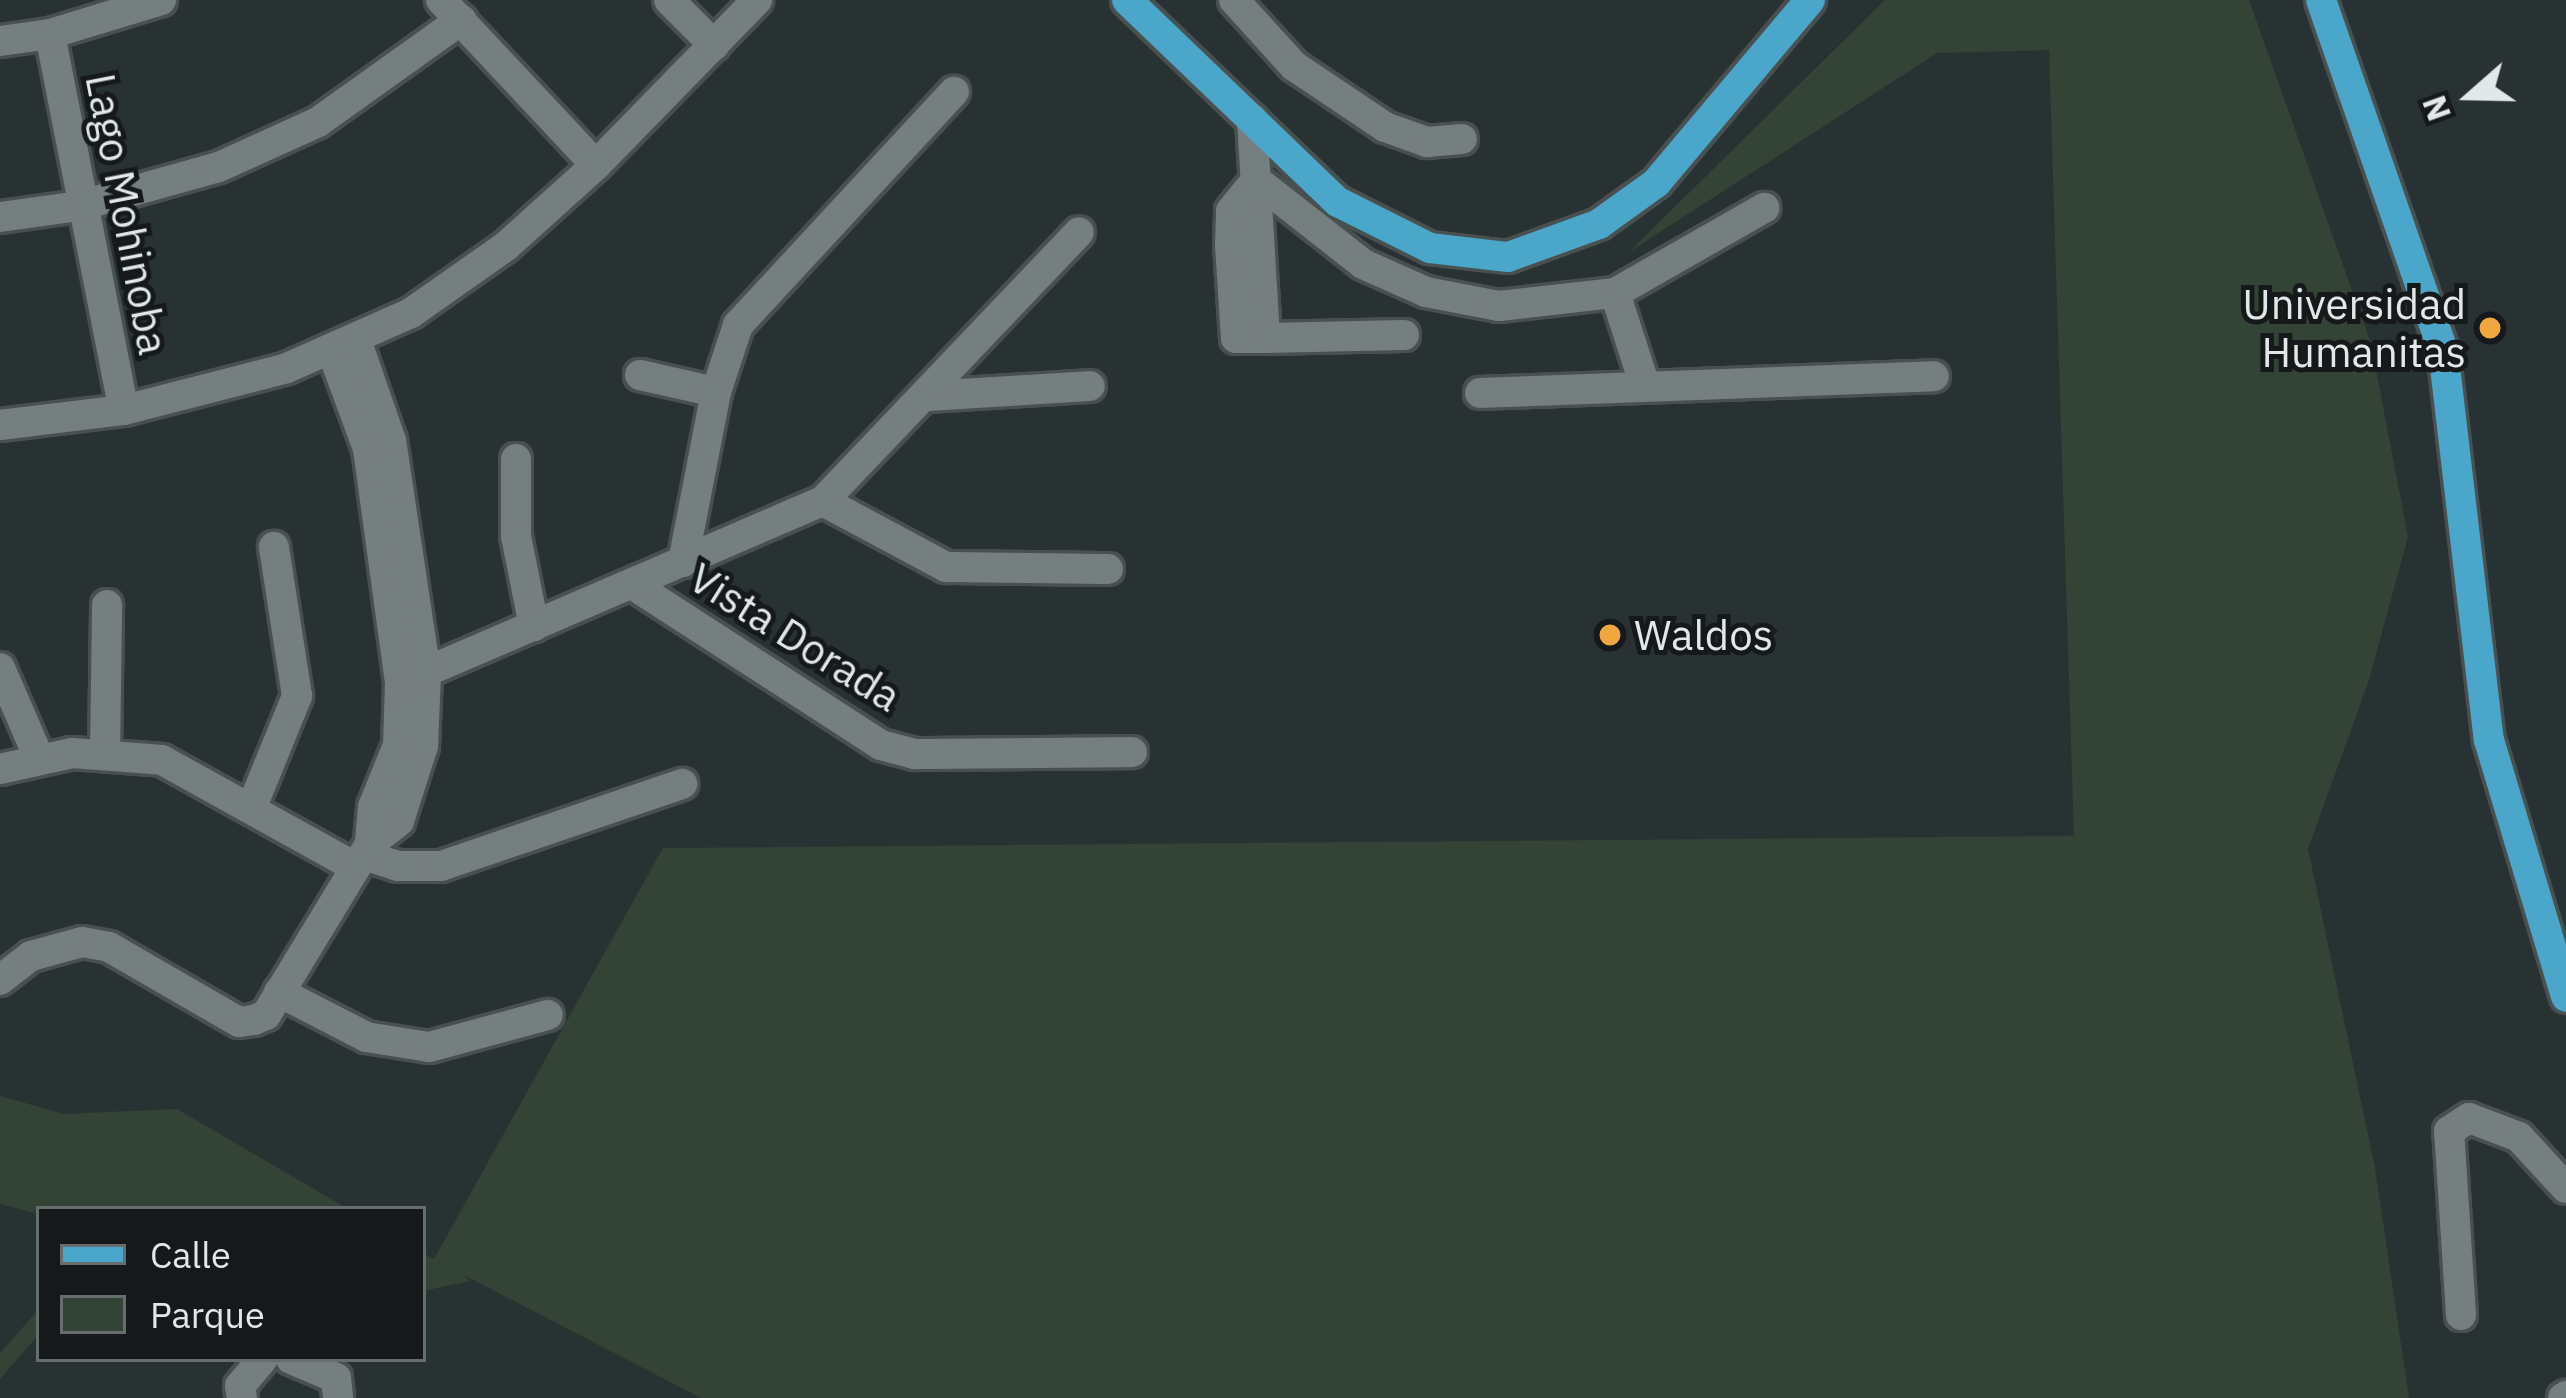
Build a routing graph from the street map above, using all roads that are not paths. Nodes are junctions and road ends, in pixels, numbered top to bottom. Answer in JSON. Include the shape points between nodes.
{"nodes":[{"id":1,"x":161,"y":0,"type":"edge"},
{"id":2,"x":669,"y":0,"type":"edge"},
{"id":3,"x":758,"y":0,"type":"edge"},
{"id":4,"x":1127,"y":0,"type":"edge"},
{"id":5,"x":1234,"y":0,"type":"edge"},
{"id":6,"x":1810,"y":0,"type":"edge"},
{"id":7,"x":2321,"y":0,"type":"edge"},
{"id":8,"x":451,"y":10,"type":"edge"},
{"id":9,"x":50,"y":34,"type":"junction"},
{"id":10,"x":0,"y":41,"type":"edge"},
{"id":11,"x":714,"y":45,"type":"junction"},
{"id":12,"x":954,"y":92,"type":"dead end"},
{"id":13,"x":1252,"y":118,"type":"junction"},
{"id":14,"x":1462,"y":140,"type":"dead end"},
{"id":15,"x":596,"y":165,"type":"junction"},
{"id":16,"x":1256,"y":179,"type":"junction"},
{"id":17,"x":79,"y":206,"type":"junction"},
{"id":18,"x":1764,"y":208,"type":"dead end"},
{"id":19,"x":0,"y":217,"type":"edge"},
{"id":20,"x":1079,"y":232,"type":"dead end"},
{"id":21,"x":1616,"y":293,"type":"junction"},
{"id":22,"x":1404,"y":335,"type":"dead end"},
{"id":23,"x":344,"y":346,"type":"junction"},
{"id":24,"x":640,"y":375,"type":"dead end"},
{"id":25,"x":1934,"y":376,"type":"dead end"},
{"id":26,"x":1090,"y":386,"type":"dead end"},
{"id":27,"x":1645,"y":386,"type":"junction"},
{"id":28,"x":716,"y":392,"type":"junction"},
{"id":29,"x":1480,"y":394,"type":"dead end"},
{"id":30,"x":926,"y":396,"type":"junction"},
{"id":31,"x":124,"y":410,"type":"junction"},
{"id":32,"x":0,"y":425,"type":"edge"},
{"id":33,"x":516,"y":460,"type":"dead end"},
{"id":34,"x":824,"y":501,"type":"junction"},
{"id":35,"x":274,"y":547,"type":"dead end"},
{"id":36,"x":683,"y":562,"type":"junction"},
{"id":37,"x":1108,"y":569,"type":"dead end"},
{"id":38,"x":632,"y":584,"type":"junction"},
{"id":39,"x":106,"y":605,"type":"dead end"},
{"id":40,"x":534,"y":626,"type":"junction"},
{"id":41,"x":0,"y":668,"type":"edge"},
{"id":42,"x":413,"y":678,"type":"junction"},
{"id":43,"x":1132,"y":752,"type":"dead end"},
{"id":44,"x":105,"y":755,"type":"junction"},
{"id":45,"x":38,"y":756,"type":"junction"},
{"id":46,"x":0,"y":770,"type":"edge"},
{"id":47,"x":682,"y":784,"type":"dead end"},
{"id":48,"x":253,"y":804,"type":"junction"},
{"id":49,"x":363,"y":855,"type":"junction"},
{"id":50,"x":0,"y":980,"type":"edge"},
{"id":51,"x":2564,"y":982,"type":"edge"},
{"id":52,"x":279,"y":992,"type":"junction"},
{"id":53,"x":548,"y":1016,"type":"dead end"},
{"id":54,"x":2566,"y":1188,"type":"edge"},
{"id":55,"x":2461,"y":1315,"type":"dead end"},
{"id":56,"x":260,"y":1362,"type":"edge"},
{"id":57,"x":298,"y":1362,"type":"edge"},
{"id":58,"x":242,"y":1398,"type":"edge"},
{"id":59,"x":338,"y":1398,"type":"edge"}],
"edges":[{"from":1,"to":9,"type":"street"},
{"from":2,"to":11,"type":"street"},
{"from":3,"to":11,"type":"street"},
{"from":4,"to":13,"type":"main road"},
{"from":5,"to":14,"type":"street","via":[[1294,66],[1384,127],[1427,142]]},
{"from":6,"to":13,"type":"main road","via":[[1656,183],[1599,224],[1508,257],[1430,248],[1368,221]]},
{"from":7,"to":51,"type":"main road","via":[[2443,350],[2489,740]]},
{"from":8,"to":15,"type":"street"},
{"from":8,"to":17,"type":"street","via":[[318,122],[219,167]]},
{"from":9,"to":10,"type":"street"},
{"from":9,"to":17,"type":"street","name":"Lago Mohinoba"},
{"from":11,"to":15,"type":"street"},
{"from":12,"to":28,"type":"street","via":[[752,306],[730,342]]},
{"from":13,"to":16,"type":"street"},
{"from":15,"to":23,"type":"street","via":[[455,286]]},
{"from":16,"to":21,"type":"street","via":[[1363,264],[1426,292],[1499,306]]},
{"from":16,"to":22,"type":"street","via":[[1264,338]]},
{"from":17,"to":19,"type":"street"},
{"from":17,"to":31,"type":"street","name":"Lago Mohinoba"},
{"from":18,"to":21,"type":"street"},
{"from":20,"to":30,"type":"street"},
{"from":21,"to":27,"type":"street"},
{"from":23,"to":31,"type":"street"},
{"from":23,"to":42,"type":"street","via":[[391,441],[391,537]]},
{"from":24,"to":28,"type":"street"},
{"from":25,"to":27,"type":"street"},
{"from":26,"to":30,"type":"street"},
{"from":27,"to":29,"type":"street"},
{"from":28,"to":36,"type":"street"},
{"from":30,"to":34,"type":"street"},
{"from":31,"to":32,"type":"street"},
{"from":33,"to":40,"type":"street","via":[[516,536]]},
{"from":34,"to":36,"type":"street"},
{"from":34,"to":37,"type":"street","via":[[946,567]]},
{"from":35,"to":48,"type":"street","via":[[297,696]]},
{"from":36,"to":38,"type":"street"},
{"from":38,"to":40,"type":"street"},
{"from":38,"to":43,"type":"street","name":"Vista Dorada","via":[[881,745],[914,754]]},
{"from":39,"to":44,"type":"street"},
{"from":40,"to":42,"type":"street"},
{"from":41,"to":45,"type":"street"},
{"from":42,"to":49,"type":"street","via":[[423,746],[411,791],[399,820]]},
{"from":44,"to":45,"type":"street"},
{"from":44,"to":48,"type":"street","via":[[162,760]]},
{"from":45,"to":46,"type":"street"},
{"from":47,"to":49,"type":"street","via":[[441,866],[398,866]]},
{"from":48,"to":49,"type":"street"},
{"from":49,"to":52,"type":"street"},
{"from":50,"to":52,"type":"street","via":[[31,956],[82,942],[109,947],[239,1022],[254,1020]]},
{"from":52,"to":53,"type":"street","via":[[366,1037],[429,1048]]},
{"from":54,"to":55,"type":"street","via":[[2519,1137],[2469,1118],[2449,1131]]},
{"from":56,"to":58,"type":"street","via":[[240,1386]]},
{"from":57,"to":59,"type":"street","via":[[336,1378]]}]}
